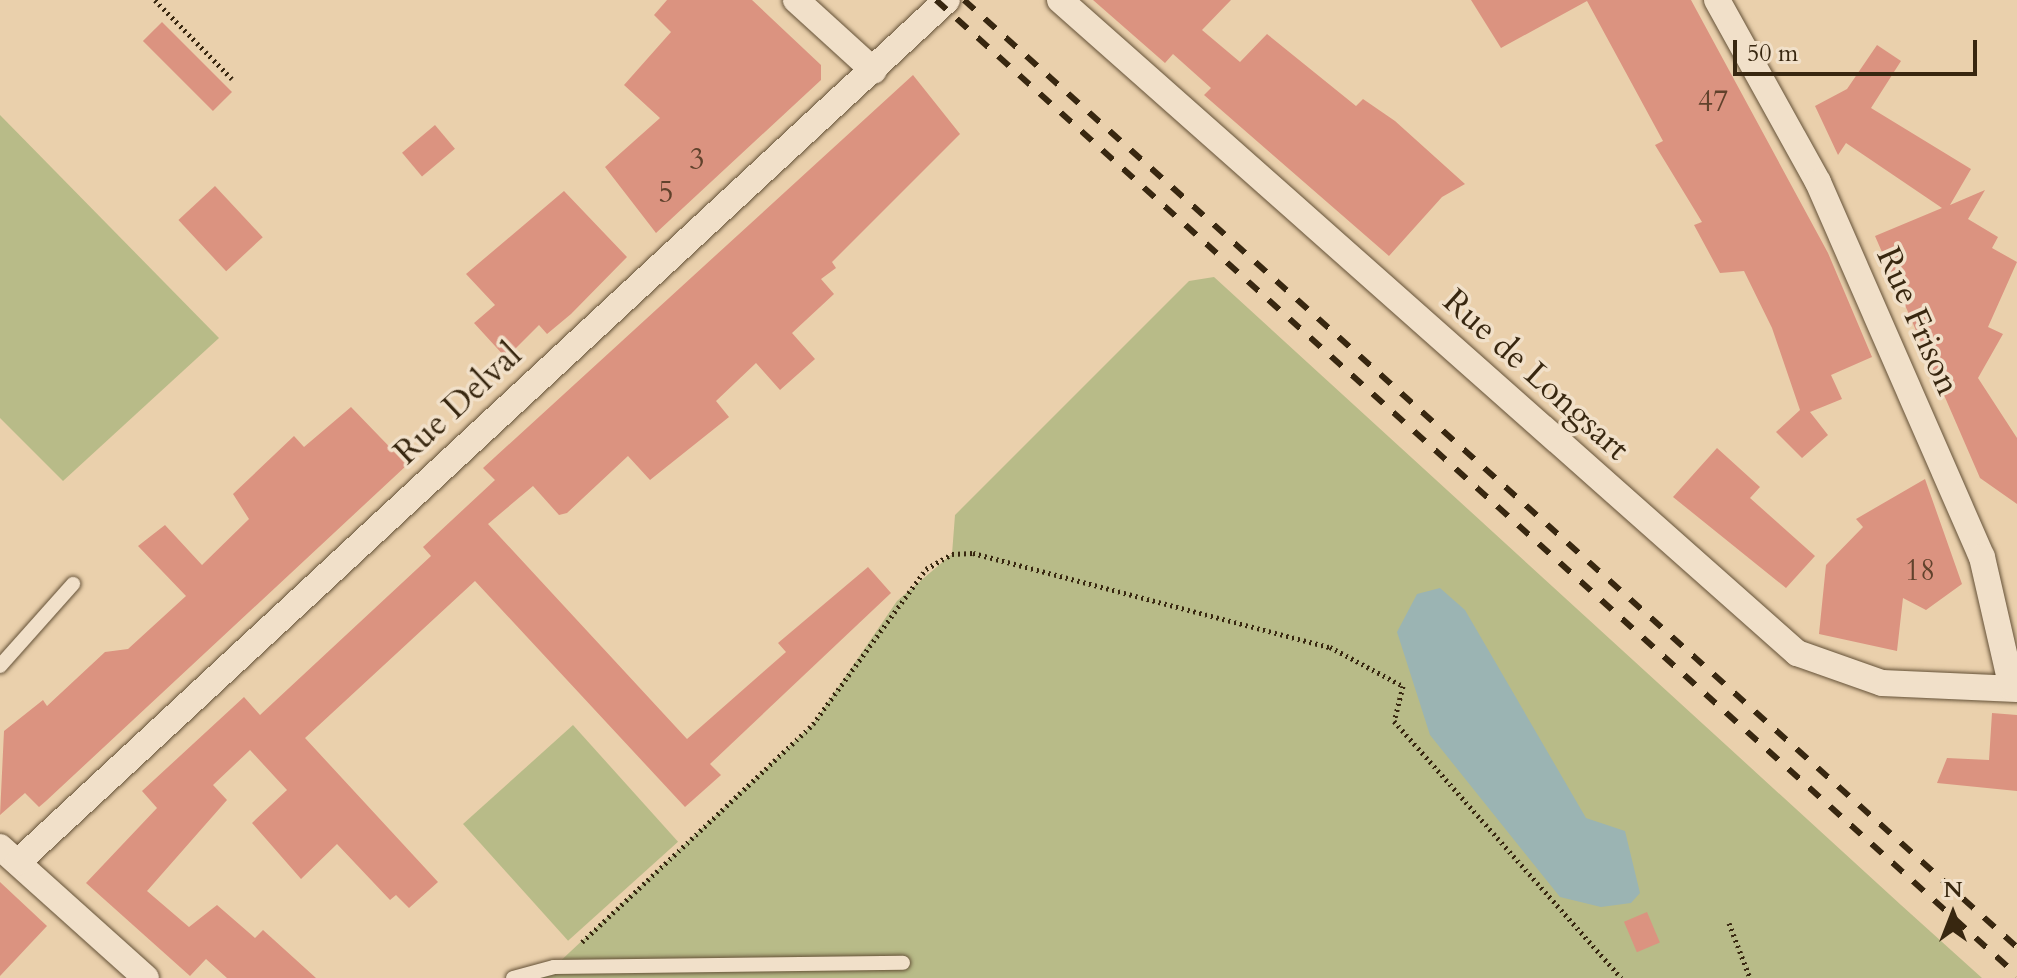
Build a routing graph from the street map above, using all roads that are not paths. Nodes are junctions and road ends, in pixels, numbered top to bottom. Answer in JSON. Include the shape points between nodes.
{"nodes":[{"id":1,"x":796,"y":0,"type":"edge"},
{"id":2,"x":947,"y":0,"type":"edge"},
{"id":3,"x":1060,"y":0,"type":"edge"},
{"id":4,"x":1717,"y":0,"type":"edge"},
{"id":5,"x":874,"y":71,"type":"junction"},
{"id":6,"x":73,"y":584,"type":"dead end"},
{"id":7,"x":0,"y":666,"type":"edge"},
{"id":8,"x":2015,"y":688,"type":"edge"},
{"id":9,"x":9,"y":854,"type":"edge"},
{"id":10,"x":903,"y":963,"type":"dead end"},
{"id":11,"x":146,"y":978,"type":"edge"},
{"id":12,"x":513,"y":978,"type":"edge"}],
"edges":[{"from":1,"to":5,"type":"street"},
{"from":2,"to":5,"type":"street","name":"Rue Delval"},
{"from":3,"to":8,"type":"street","name":"Rue de Longsart","via":[[1797,653],[1882,683]]},
{"from":4,"to":8,"type":"street","name":"Rue Frison","via":[[1818,182],[1982,557]]},
{"from":5,"to":9,"type":"street","name":"Rue Delval"},
{"from":6,"to":7,"type":"lane"},
{"from":9,"to":11,"type":"street"},
{"from":10,"to":12,"type":"lane","via":[[554,967]]}]}
